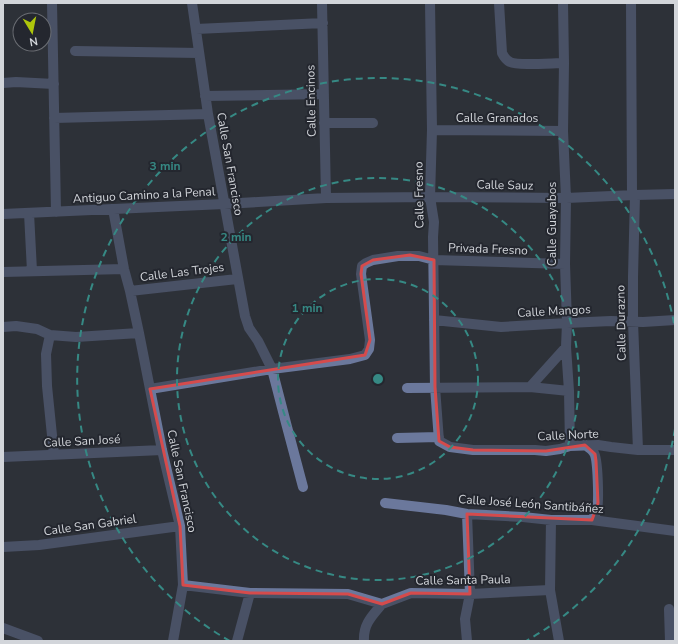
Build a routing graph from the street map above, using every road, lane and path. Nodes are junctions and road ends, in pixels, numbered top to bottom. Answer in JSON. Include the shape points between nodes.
{"nodes":[{"id":1,"x":52,"y":3,"type":"edge"},
{"id":2,"x":192,"y":3,"type":"edge"},
{"id":3,"x":322,"y":3,"type":"edge"},
{"id":4,"x":430,"y":3,"type":"edge"},
{"id":5,"x":498,"y":3,"type":"edge"},
{"id":6,"x":563,"y":3,"type":"edge"},
{"id":7,"x":631,"y":3,"type":"edge"},
{"id":8,"x":323,"y":23,"type":"junction"},
{"id":9,"x":196,"y":30,"type":"junction"},
{"id":10,"x":76,"y":51,"type":"dead end"},
{"id":11,"x":199,"y":53,"type":"junction"},
{"id":12,"x":564,"y":63,"type":"junction"},
{"id":13,"x":3,"y":83,"type":"edge"},
{"id":14,"x":54,"y":84,"type":"junction"},
{"id":15,"x":324,"y":94,"type":"junction"},
{"id":16,"x":205,"y":96,"type":"junction"},
{"id":17,"x":208,"y":114,"type":"junction"},
{"id":18,"x":54,"y":118,"type":"junction"},
{"id":19,"x":324,"y":123,"type":"junction"},
{"id":20,"x":373,"y":123,"type":"dead end"},
{"id":21,"x":432,"y":130,"type":"junction"},
{"id":22,"x":563,"y":131,"type":"junction"},
{"id":23,"x":675,"y":194,"type":"edge"},
{"id":24,"x":633,"y":195,"type":"junction"},
{"id":25,"x":430,"y":197,"type":"junction"},
{"id":26,"x":326,"y":198,"type":"junction"},
{"id":27,"x":566,"y":198,"type":"junction"},
{"id":28,"x":224,"y":204,"type":"junction"},
{"id":29,"x":113,"y":209,"type":"junction"},
{"id":30,"x":56,"y":212,"type":"junction"},
{"id":31,"x":29,"y":213,"type":"junction"},
{"id":32,"x":3,"y":214,"type":"edge"},
{"id":33,"x":434,"y":260,"type":"junction"},
{"id":34,"x":565,"y":264,"type":"junction"},
{"id":35,"x":124,"y":269,"type":"junction"},
{"id":36,"x":32,"y":271,"type":"junction"},
{"id":37,"x":3,"y":272,"type":"edge"},
{"id":38,"x":238,"y":279,"type":"junction"},
{"id":39,"x":130,"y":291,"type":"junction"},
{"id":40,"x":434,"y":320,"type":"junction"},
{"id":41,"x":675,"y":320,"type":"edge"},
{"id":42,"x":633,"y":322,"type":"junction"},
{"id":43,"x":567,"y":323,"type":"junction"},
{"id":44,"x":3,"y":327,"type":"edge"},
{"id":45,"x":139,"y":333,"type":"junction"},
{"id":46,"x":50,"y":335,"type":"junction"},
{"id":47,"x":566,"y":347,"type":"junction"},
{"id":48,"x":272,"y":369,"type":"junction"},
{"id":49,"x":435,"y":387,"type":"junction"},
{"id":50,"x":530,"y":387,"type":"junction"},
{"id":51,"x":407,"y":388,"type":"dead end"},
{"id":52,"x":150,"y":389,"type":"junction"},
{"id":53,"x":569,"y":391,"type":"junction"},
{"id":54,"x":397,"y":438,"type":"dead end"},
{"id":55,"x":439,"y":439,"type":"junction"},
{"id":56,"x":585,"y":445,"type":"junction"},
{"id":57,"x":570,"y":446,"type":"junction"},
{"id":58,"x":611,"y":447,"type":"junction"},
{"id":59,"x":162,"y":450,"type":"junction"},
{"id":60,"x":638,"y":450,"type":"junction"},
{"id":61,"x":675,"y":450,"type":"edge"},
{"id":62,"x":54,"y":455,"type":"junction"},
{"id":63,"x":3,"y":457,"type":"edge"},
{"id":64,"x":596,"y":461,"type":"junction"},
{"id":65,"x":303,"y":487,"type":"dead end"},
{"id":66,"x":384,"y":503,"type":"dead end"},
{"id":67,"x":467,"y":514,"type":"junction"},
{"id":68,"x":551,"y":520,"type":"junction"},
{"id":69,"x":592,"y":520,"type":"junction"},
{"id":70,"x":180,"y":526,"type":"junction"},
{"id":71,"x":675,"y":531,"type":"edge"},
{"id":72,"x":3,"y":547,"type":"edge"},
{"id":73,"x":183,"y":585,"type":"junction"},
{"id":74,"x":550,"y":590,"type":"junction"},
{"id":75,"x":250,"y":593,"type":"junction"},
{"id":76,"x":470,"y":594,"type":"junction"},
{"id":77,"x":382,"y":604,"type":"junction"},
{"id":78,"x":669,"y":609,"type":"dead end"},
{"id":79,"x":3,"y":628,"type":"edge"},
{"id":80,"x":38,"y":641,"type":"edge"},
{"id":81,"x":173,"y":641,"type":"edge"},
{"id":82,"x":237,"y":641,"type":"edge"},
{"id":83,"x":364,"y":641,"type":"edge"},
{"id":84,"x":467,"y":641,"type":"edge"},
{"id":85,"x":559,"y":641,"type":"edge"},
{"id":86,"x":670,"y":641,"type":"edge"}],
"edges":[{"from":1,"to":14,"type":"street"},
{"from":2,"to":9,"type":"street","name":"Calle San Francisco"},
{"from":3,"to":8,"type":"street","name":"Calle Encinos"},
{"from":4,"to":21,"type":"street","name":"Calle Fresno"},
{"from":5,"to":12,"type":"street","via":[[502,53],[508,61],[515,64]]},
{"from":6,"to":12,"type":"street","name":"Calle Guayabos"},
{"from":7,"to":24,"type":"street","name":"Calle Durazno"},
{"from":8,"to":9,"type":"street"},
{"from":8,"to":15,"type":"street","name":"Calle Encinos"},
{"from":9,"to":11,"type":"street","name":"Calle San Francisco"},
{"from":10,"to":11,"type":"street"},
{"from":11,"to":16,"type":"street","name":"Calle San Francisco"},
{"from":12,"to":22,"type":"street","name":"Calle Guayabos"},
{"from":13,"to":14,"type":"street"},
{"from":14,"to":18,"type":"street"},
{"from":15,"to":16,"type":"street"},
{"from":15,"to":19,"type":"street","name":"Calle Encinos"},
{"from":16,"to":17,"type":"street","name":"Calle San Francisco"},
{"from":17,"to":18,"type":"street"},
{"from":17,"to":28,"type":"street","name":"Calle San Francisco"},
{"from":18,"to":30,"type":"street"},
{"from":19,"to":20,"type":"street"},
{"from":19,"to":26,"type":"street","name":"Calle Encinos"},
{"from":21,"to":22,"type":"street","name":"Calle Granados"},
{"from":21,"to":25,"type":"street","name":"Calle Fresno"},
{"from":22,"to":27,"type":"street","name":"Calle Guayabos"},
{"from":23,"to":24,"type":"street","name":"Calle Sauz"},
{"from":24,"to":27,"type":"street","name":"Calle Sauz"},
{"from":24,"to":42,"type":"street","name":"Calle Durazno"},
{"from":25,"to":26,"type":"street","name":"Antiguo Camino a la Penal"},
{"from":25,"to":27,"type":"street","name":"Calle Sauz"},
{"from":25,"to":33,"type":"street","name":"Calle Fresno","via":[[434,222]]},
{"from":26,"to":28,"type":"street","name":"Antiguo Camino a la Penal"},
{"from":27,"to":34,"type":"street","name":"Calle Guayabos"},
{"from":28,"to":29,"type":"street","name":"Antiguo Camino a la Penal"},
{"from":28,"to":38,"type":"street","name":"Calle San Francisco"},
{"from":29,"to":30,"type":"street","name":"Antiguo Camino a la Penal"},
{"from":29,"to":35,"type":"street","name":"Calle San Francisco"},
{"from":30,"to":31,"type":"street","name":"Antiguo Camino a la Penal"},
{"from":31,"to":32,"type":"street","name":"Antiguo Camino a la Penal"},
{"from":31,"to":36,"type":"street"},
{"from":33,"to":34,"type":"street","name":"Privada Fresno"},
{"from":33,"to":40,"type":"street","name":"Calle Fresno"},
{"from":33,"to":48,"type":"street","name":"Privada Fresno","via":[[419,256],[398,256],[373,260],[362,266],[370,340],[365,355]]},
{"from":34,"to":43,"type":"street","name":"Calle Guayabos"},
{"from":35,"to":36,"type":"street"},
{"from":35,"to":39,"type":"street","name":"Calle San Francisco"},
{"from":36,"to":37,"type":"street"},
{"from":38,"to":39,"type":"street","name":"Calle Las Trojes"},
{"from":38,"to":48,"type":"street","name":"Calle San Francisco","via":[[249,328]]},
{"from":39,"to":45,"type":"street","name":"Calle San Francisco"},
{"from":40,"to":43,"type":"street","name":"Calle Mangos","via":[[501,327]]},
{"from":40,"to":49,"type":"street","name":"Calle Fresno"},
{"from":41,"to":42,"type":"street","name":"Calle Mangos"},
{"from":42,"to":43,"type":"street","name":"Calle Mangos"},
{"from":42,"to":60,"type":"street","name":"Calle Durazno"},
{"from":43,"to":47,"type":"street","name":"Calle Guayabos"},
{"from":44,"to":46,"type":"street","via":[[37,329]]},
{"from":45,"to":46,"type":"street","via":[[76,337]]},
{"from":45,"to":52,"type":"street","name":"Calle San Francisco"},
{"from":46,"to":62,"type":"street","via":[[46,354],[47,386]]},
{"from":47,"to":50,"type":"street"},
{"from":47,"to":53,"type":"street","name":"Calle Guayabos"},
{"from":48,"to":52,"type":"street"},
{"from":48,"to":65,"type":"street","name":"Calle San Francisco"},
{"from":49,"to":50,"type":"street"},
{"from":49,"to":51,"type":"street"},
{"from":49,"to":55,"type":"street","name":"Calle Fresno"},
{"from":50,"to":53,"type":"street"},
{"from":52,"to":59,"type":"street","name":"Calle San Francisco"},
{"from":53,"to":57,"type":"street","name":"Calle Guayabos"},
{"from":54,"to":55,"type":"street"},
{"from":55,"to":57,"type":"street","name":"Calle Norte","via":[[450,447],[473,450],[546,451]]},
{"from":56,"to":57,"type":"street","name":"Calle Norte"},
{"from":56,"to":58,"type":"street","name":"Calle Norte"},
{"from":56,"to":64,"type":"street","via":[[595,454]]},
{"from":58,"to":60,"type":"street","name":"Calle Norte"},
{"from":58,"to":64,"type":"street"},
{"from":59,"to":62,"type":"street","name":"Calle San José"},
{"from":59,"to":70,"type":"street","name":"Calle San Francisco"},
{"from":60,"to":61,"type":"street","name":"Calle Norte"},
{"from":62,"to":63,"type":"street","name":"Calle San José"},
{"from":64,"to":69,"type":"street","via":[[598,502]]},
{"from":66,"to":67,"type":"street","name":"Calle José León Santibáñez"},
{"from":67,"to":68,"type":"street","name":"Calle José León Santibáñez"},
{"from":67,"to":76,"type":"street"},
{"from":68,"to":69,"type":"street","name":"Calle José León Santibáñez"},
{"from":68,"to":74,"type":"street"},
{"from":69,"to":71,"type":"street","name":"Calle José León Santibáñez"},
{"from":70,"to":72,"type":"street","name":"Calle San Gabriel"},
{"from":70,"to":73,"type":"street","name":"Calle San Francisco"},
{"from":73,"to":75,"type":"street"},
{"from":73,"to":81,"type":"street","name":"Calle San Francisco"},
{"from":74,"to":76,"type":"street","name":"Calle Santa Paula"},
{"from":74,"to":85,"type":"street"},
{"from":75,"to":77,"type":"street","via":[[348,594]]},
{"from":75,"to":82,"type":"street"},
{"from":76,"to":77,"type":"street","name":"Calle Santa Paula","via":[[411,593]]},
{"from":76,"to":84,"type":"street","via":[[465,619]]},
{"from":77,"to":83,"type":"street","via":[[368,621]]},
{"from":78,"to":86,"type":"street"},
{"from":79,"to":80,"type":"street"}]}
